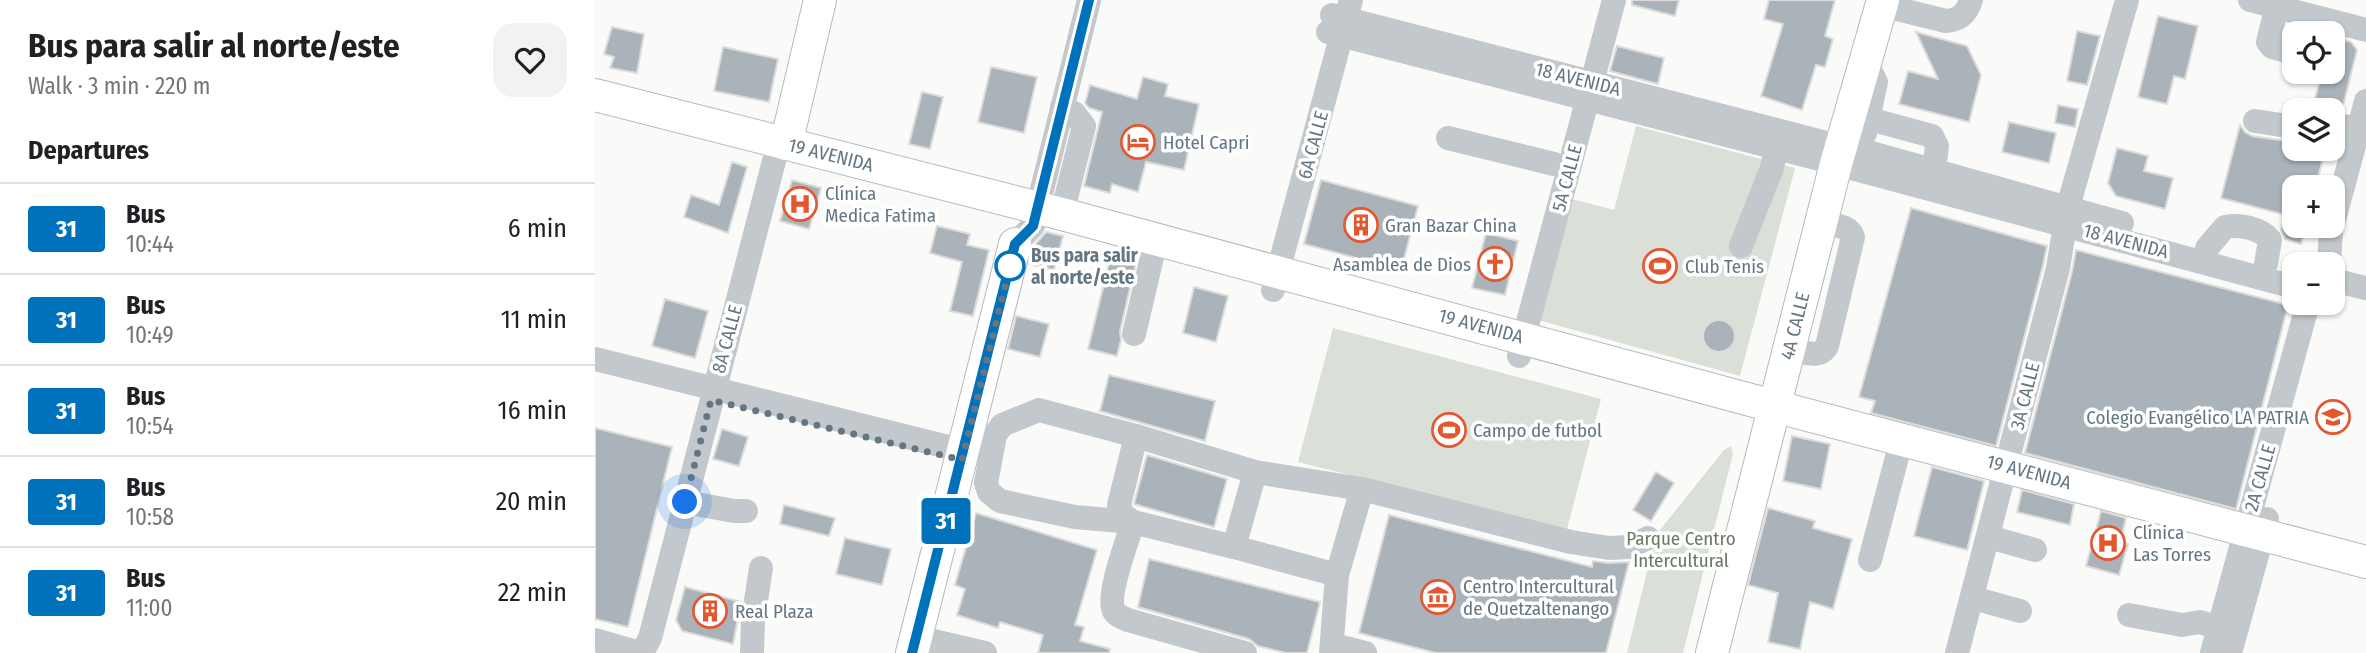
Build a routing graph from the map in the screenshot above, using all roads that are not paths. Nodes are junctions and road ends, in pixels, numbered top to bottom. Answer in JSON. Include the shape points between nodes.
{"nodes":[{"id":1,"x":820,"y":0,"type":"edge"},
{"id":2,"x":1073,"y":0,"type":"edge"},
{"id":3,"x":1089,"y":0,"type":"edge"},
{"id":4,"x":1599,"y":0,"type":"edge"},
{"id":5,"x":1613,"y":0,"type":"edge"},
{"id":6,"x":1971,"y":0,"type":"edge"},
{"id":7,"x":2127,"y":0,"type":"edge"},
{"id":8,"x":2142,"y":0,"type":"edge"},
{"id":9,"x":2250,"y":0,"type":"edge"},
{"id":10,"x":1875,"y":2,"type":"edge"},
{"id":11,"x":2277,"y":6,"type":"junction"},
{"id":12,"x":2366,"y":15,"type":"edge"},
{"id":13,"x":1339,"y":17,"type":"edge"},
{"id":14,"x":2312,"y":17,"type":"edge"},
{"id":15,"x":2366,"y":30,"type":"edge"},
{"id":16,"x":2282,"y":50,"type":"edge"},
{"id":17,"x":2114,"y":76,"type":"junction"},
{"id":18,"x":1583,"y":89,"type":"junction"},
{"id":19,"x":595,"y":95,"type":"edge"},
{"id":20,"x":2366,"y":101,"type":"edge"},
{"id":21,"x":595,"y":115,"type":"edge"},
{"id":22,"x":1860,"y":117,"type":"junction"},
{"id":23,"x":2255,"y":121,"type":"dead end"},
{"id":24,"x":2282,"y":125,"type":"edge"},
{"id":25,"x":2345,"y":126,"type":"edge"},
{"id":26,"x":2358,"y":128,"type":"junction"},
{"id":27,"x":1448,"y":138,"type":"dead end"},
{"id":28,"x":1776,"y":148,"type":"junction"},
{"id":29,"x":1836,"y":152,"type":"junction"},
{"id":30,"x":780,"y":153,"type":"junction"},
{"id":31,"x":1554,"y":164,"type":"junction"},
{"id":32,"x":1934,"y":170,"type":"junction"},
{"id":33,"x":2073,"y":217,"type":"junction"},
{"id":34,"x":1032,"y":220,"type":"junction"},
{"id":35,"x":1741,"y":246,"type":"dead end"},
{"id":36,"x":2328,"y":252,"type":"edge"},
{"id":37,"x":1152,"y":257,"type":"junction"},
{"id":38,"x":2282,"y":268,"type":"edge"},
{"id":39,"x":1269,"y":279,"type":"junction"},
{"id":40,"x":2282,"y":283,"type":"edge"},
{"id":41,"x":2345,"y":283,"type":"edge"},
{"id":42,"x":2366,"y":288,"type":"edge"},
{"id":43,"x":2345,"y":300,"type":"edge"},
{"id":44,"x":2366,"y":306,"type":"edge"},
{"id":45,"x":2301,"y":315,"type":"edge"},
{"id":46,"x":2319,"y":315,"type":"edge"},
{"id":47,"x":1134,"y":334,"type":"dead end"},
{"id":48,"x":1515,"y":345,"type":"junction"},
{"id":49,"x":595,"y":359,"type":"edge"},
{"id":50,"x":595,"y":371,"type":"edge"},
{"id":51,"x":712,"y":395,"type":"junction"},
{"id":52,"x":1764,"y":411,"type":"junction"},
{"id":53,"x":1136,"y":436,"type":"junction"},
{"id":54,"x":1900,"y":445,"type":"junction"},
{"id":55,"x":963,"y":455,"type":"junction"},
{"id":56,"x":1255,"y":472,"type":"junction"},
{"id":57,"x":2005,"y":473,"type":"junction"},
{"id":58,"x":1361,"y":489,"type":"junction"},
{"id":59,"x":685,"y":502,"type":"junction"},
{"id":60,"x":746,"y":511,"type":"dead end"},
{"id":61,"x":1133,"y":522,"type":"junction"},
{"id":62,"x":1989,"y":537,"type":"junction"},
{"id":63,"x":1648,"y":538,"type":"dead end"},
{"id":64,"x":2252,"y":539,"type":"junction"},
{"id":65,"x":1234,"y":547,"type":"junction"},
{"id":66,"x":2035,"y":550,"type":"dead end"},
{"id":67,"x":1870,"y":560,"type":"dead end"},
{"id":68,"x":2366,"y":562,"type":"edge"},
{"id":69,"x":761,"y":568,"type":"dead end"},
{"id":70,"x":1337,"y":575,"type":"junction"},
{"id":71,"x":2366,"y":576,"type":"edge"},
{"id":72,"x":1973,"y":598,"type":"junction"},
{"id":73,"x":2020,"y":611,"type":"dead end"},
{"id":74,"x":2129,"y":615,"type":"dead end"},
{"id":75,"x":2219,"y":628,"type":"junction"},
{"id":76,"x":595,"y":640,"type":"edge"},
{"id":77,"x":914,"y":645,"type":"edge"},
{"id":78,"x":646,"y":649,"type":"edge"},
{"id":79,"x":1332,"y":649,"type":"edge"},
{"id":80,"x":1710,"y":652,"type":"edge"},
{"id":81,"x":752,"y":653,"type":"edge"},
{"id":82,"x":985,"y":653,"type":"edge"},
{"id":83,"x":1245,"y":653,"type":"edge"},
{"id":84,"x":1365,"y":653,"type":"edge"},
{"id":85,"x":1957,"y":653,"type":"edge"},
{"id":86,"x":2212,"y":653,"type":"edge"},
{"id":87,"x":2230,"y":653,"type":"edge"}],
"edges":[{"from":1,"to":30,"type":"main road","name":"8A CALLE"},
{"from":2,"to":34,"type":"street"},
{"from":3,"to":34,"type":"street","via":[[1062,107],[1084,126]]},
{"from":4,"to":18,"type":"street","name":"5A CALLE"},
{"from":5,"to":18,"type":"street","name":"5A CALLE"},
{"from":6,"to":10,"type":"street","via":[[1956,20]]},
{"from":7,"to":17,"type":"street","name":"3A CALLE"},
{"from":8,"to":17,"type":"street","name":"3A CALLE"},
{"from":9,"to":11,"type":"street"},
{"from":10,"to":22,"type":"main road","name":"4A CALLE"},
{"from":10,"to":29,"type":"main road","name":"4A CALLE"},
{"from":11,"to":14,"type":"street"},
{"from":11,"to":16,"type":"street","via":[[2268,42]]},
{"from":12,"to":14,"type":"street"},
{"from":13,"to":18,"type":"street","name":"18 AVENIDA"},
{"from":13,"to":39,"type":"street","name":"6A CALLE"},
{"from":14,"to":15,"type":"street"},
{"from":17,"to":33,"type":"street","name":"3A CALLE"},
{"from":18,"to":28,"type":"street","name":"18 AVENIDA"},
{"from":18,"to":29,"type":"street","name":"18 AVENIDA"},
{"from":18,"to":31,"type":"street","name":"5A CALLE"},
{"from":18,"to":48,"type":"street","name":"5A CALLE"},
{"from":19,"to":30,"type":"main road","name":"19 AVENIDA"},
{"from":20,"to":26,"type":"street"},
{"from":21,"to":30,"type":"main road","name":"19 AVENIDA"},
{"from":22,"to":29,"type":"main road","name":"4A CALLE"},
{"from":22,"to":32,"type":"street","via":[[1932,136],[1937,146]]},
{"from":23,"to":24,"type":"street"},
{"from":25,"to":26,"type":"street"},
{"from":26,"to":36,"type":"street"},
{"from":27,"to":31,"type":"street"},
{"from":28,"to":29,"type":"street","name":"18 AVENIDA"},
{"from":28,"to":35,"type":"street"},
{"from":29,"to":32,"type":"street","name":"18 AVENIDA"},
{"from":29,"to":33,"type":"street","name":"18 AVENIDA"},
{"from":29,"to":52,"type":"main road","name":"4A CALLE"},
{"from":29,"to":52,"type":"main road","name":"4A CALLE","via":[[1789,350]]},
{"from":30,"to":34,"type":"main road","name":"19 AVENIDA"},
{"from":30,"to":51,"type":"street","name":"8A CALLE"},
{"from":31,"to":48,"type":"street","name":"5A CALLE"},
{"from":32,"to":33,"type":"street","name":"18 AVENIDA"},
{"from":33,"to":38,"type":"street","name":"18 AVENIDA"},
{"from":33,"to":40,"type":"street","name":"18 AVENIDA"},
{"from":33,"to":57,"type":"street","name":"3A CALLE"},
{"from":34,"to":37,"type":"main road","name":"19 AVENIDA"},
{"from":34,"to":39,"type":"main road","name":"19 AVENIDA"},
{"from":34,"to":55,"type":"main road"},
{"from":37,"to":39,"type":"main road","name":"19 AVENIDA"},
{"from":37,"to":47,"type":"street"},
{"from":39,"to":48,"type":"main road","name":"19 AVENIDA"},
{"from":41,"to":42,"type":"street"},
{"from":43,"to":44,"type":"street"},
{"from":45,"to":64,"type":"street","name":"2A CALLE","via":[[2291,331],[2248,493]]},
{"from":46,"to":64,"type":"street","name":"2A CALLE"},
{"from":48,"to":52,"type":"main road","name":"19 AVENIDA"},
{"from":49,"to":51,"type":"street"},
{"from":50,"to":51,"type":"street"},
{"from":51,"to":55,"type":"street"},
{"from":51,"to":59,"type":"street","name":"8A CALLE"},
{"from":52,"to":54,"type":"main road","name":"19 AVENIDA"},
{"from":52,"to":80,"type":"main road","name":"4A CALLE"},
{"from":53,"to":56,"type":"street"},
{"from":53,"to":61,"type":"street","via":[[1119,505]]},
{"from":53,"to":61,"type":"street","via":[[1039,411],[1002,425],[995,435],[986,483],[1000,501],[1075,517]]},
{"from":54,"to":57,"type":"main road","name":"19 AVENIDA"},
{"from":54,"to":67,"type":"street"},
{"from":55,"to":77,"type":"main road"},
{"from":56,"to":58,"type":"street"},
{"from":56,"to":65,"type":"street"},
{"from":57,"to":62,"type":"street","name":"3A CALLE"},
{"from":57,"to":64,"type":"main road","name":"19 AVENIDA"},
{"from":58,"to":63,"type":"street","via":[[1571,542],[1629,547]]},
{"from":58,"to":70,"type":"street"},
{"from":59,"to":60,"type":"street"},
{"from":59,"to":78,"type":"street","name":"8A CALLE"},
{"from":61,"to":65,"type":"street"},
{"from":61,"to":83,"type":"street","via":[[1113,594],[1115,612],[1128,620]]},
{"from":62,"to":66,"type":"street"},
{"from":62,"to":72,"type":"street","name":"3A CALLE"},
{"from":64,"to":68,"type":"main road","name":"19 AVENIDA"},
{"from":64,"to":71,"type":"main road","name":"19 AVENIDA"},
{"from":64,"to":75,"type":"street","name":"2A CALLE"},
{"from":64,"to":87,"type":"street","name":"2A CALLE"},
{"from":65,"to":70,"type":"street"},
{"from":69,"to":81,"type":"street"},
{"from":70,"to":79,"type":"street"},
{"from":72,"to":73,"type":"street"},
{"from":72,"to":85,"type":"street","name":"3A CALLE"},
{"from":74,"to":75,"type":"street"},
{"from":75,"to":86,"type":"street","name":"2A CALLE"},
{"from":76,"to":78,"type":"street"},
{"from":77,"to":82,"type":"street"},
{"from":79,"to":84,"type":"street"}]}
